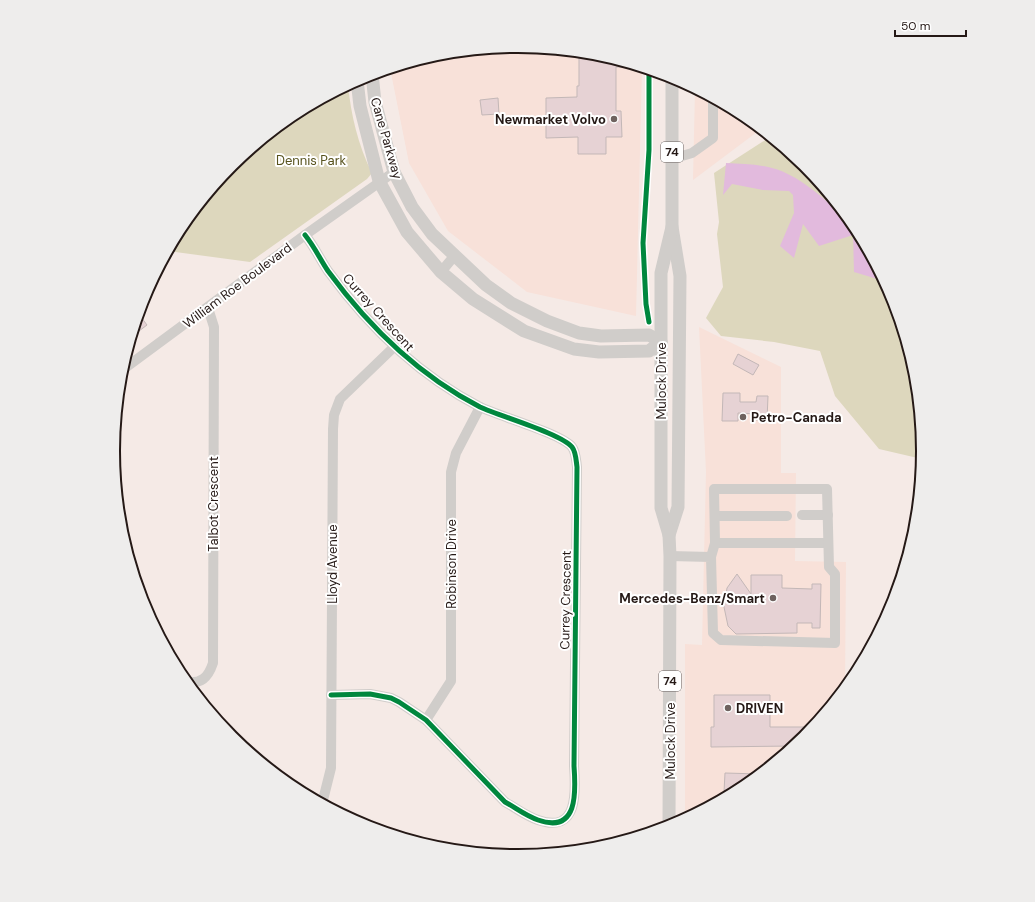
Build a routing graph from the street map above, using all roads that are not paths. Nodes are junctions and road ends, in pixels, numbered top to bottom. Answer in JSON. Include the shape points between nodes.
{"nodes":[{"id":1,"x":373,"y":80,"type":"edge"},
{"id":2,"x":672,"y":84,"type":"edge"},
{"id":3,"x":358,"y":86,"type":"edge"},
{"id":4,"x":713,"y":104,"type":"edge"},
{"id":5,"x":672,"y":159,"type":"junction"},
{"id":6,"x":394,"y":172,"type":"junction"},
{"id":7,"x":379,"y":181,"type":"junction"},
{"id":8,"x":672,"y":228,"type":"junction"},
{"id":9,"x":305,"y":235,"type":"junction"},
{"id":10,"x":455,"y":255,"type":"junction"},
{"id":11,"x":441,"y":272,"type":"junction"},
{"id":12,"x":208,"y":308,"type":"junction"},
{"id":13,"x":661,"y":342,"type":"junction"},
{"id":14,"x":679,"y":342,"type":"junction"},
{"id":15,"x":394,"y":347,"type":"junction"},
{"id":16,"x":129,"y":364,"type":"edge"},
{"id":17,"x":480,"y":407,"type":"junction"},
{"id":18,"x":802,"y":515,"type":"dead end"},
{"id":19,"x":828,"y":515,"type":"junction"},
{"id":20,"x":715,"y":516,"type":"junction"},
{"id":21,"x":787,"y":516,"type":"dead end"},
{"id":22,"x":669,"y":535,"type":"junction"},
{"id":23,"x":715,"y":543,"type":"junction"},
{"id":24,"x":828,"y":543,"type":"junction"},
{"id":25,"x":670,"y":556,"type":"junction"},
{"id":26,"x":710,"y":557,"type":"junction"},
{"id":27,"x":195,"y":683,"type":"edge"},
{"id":28,"x":331,"y":694,"type":"junction"},
{"id":29,"x":426,"y":720,"type":"junction"},
{"id":30,"x":323,"y":799,"type":"edge"},
{"id":31,"x":669,"y":819,"type":"edge"}],
"edges":[{"from":1,"to":6,"type":"main road","name":"Cane Parkway","via":[[375,102]]},
{"from":2,"to":5,"type":"main road","name":"Mulock Drive","number":"74"},
{"from":3,"to":7,"type":"main road","name":"Cane Parkway","via":[[360,106]]},
{"from":4,"to":5,"type":"street","via":[[713,138],[692,153]]},
{"from":5,"to":8,"type":"main road","name":"Mulock Drive","number":"74"},
{"from":6,"to":7,"type":"street","name":"William Roe Boulevard"},
{"from":6,"to":10,"type":"main road","name":"Cane Parkway","via":[[412,207],[432,234]]},
{"from":7,"to":9,"type":"street","name":"William Roe Boulevard"},
{"from":7,"to":11,"type":"main road","name":"Cane Parkway","via":[[407,232]]},
{"from":8,"to":13,"type":"main road","name":"Mulock Drive","number":"74","via":[[661,273]]},
{"from":8,"to":14,"type":"main road","name":"Mulock Drive","number":"74","via":[[680,276]]},
{"from":9,"to":12,"type":"street","name":"William Roe Boulevard"},
{"from":9,"to":15,"type":"street","name":"Currey Crescent","via":[[337,283]]},
{"from":10,"to":11,"type":"street"},
{"from":10,"to":13,"type":"main road","name":"Cane Parkway","via":[[486,285],[511,303],[547,321],[579,333],[601,336],[649,335]]},
{"from":11,"to":13,"type":"main road","name":"Cane Parkway","via":[[473,299],[524,331],[574,350],[649,351]]},
{"from":12,"to":16,"type":"street","name":"William Roe Boulevard"},
{"from":12,"to":27,"type":"street","name":"Talbot Crescent","via":[[214,334],[213,664],[207,676]]},
{"from":13,"to":14,"type":"street","name":"Cane Parkway"},
{"from":13,"to":22,"type":"main road","name":"Mulock Drive","number":"74","via":[[661,508]]},
{"from":14,"to":22,"type":"main road","name":"Mulock Drive","number":"74","via":[[678,507]]},
{"from":15,"to":17,"type":"street","name":"Currey Crescent","via":[[432,378]]},
{"from":15,"to":28,"type":"street","name":"Lloyd Avenue","via":[[340,398],[334,415]]},
{"from":17,"to":29,"type":"street","name":"Robinson Drive","via":[[456,453],[452,472],[451,681]]},
{"from":17,"to":29,"type":"street","name":"Currey Crescent","via":[[557,438],[575,451],[576,792],[571,812],[562,822],[555,823],[538,820],[519,811],[505,802]]},
{"from":18,"to":19,"type":"street"},
{"from":19,"to":20,"type":"street","via":[[827,489],[714,489]]},
{"from":19,"to":24,"type":"street"},
{"from":20,"to":21,"type":"street"},
{"from":20,"to":23,"type":"street"},
{"from":22,"to":25,"type":"main road","name":"Mulock Drive","number":"74"},
{"from":23,"to":24,"type":"street"},
{"from":23,"to":26,"type":"street"},
{"from":24,"to":26,"type":"street","via":[[828,566],[835,574],[835,643],[721,640],[713,633]]},
{"from":25,"to":26,"type":"street"},
{"from":25,"to":31,"type":"main road","name":"Mulock Drive","number":"74"},
{"from":28,"to":29,"type":"street","name":"Currey Crescent","via":[[370,694],[392,698]]},
{"from":28,"to":30,"type":"street","name":"Lloyd Avenue","via":[[331,768]]}]}
